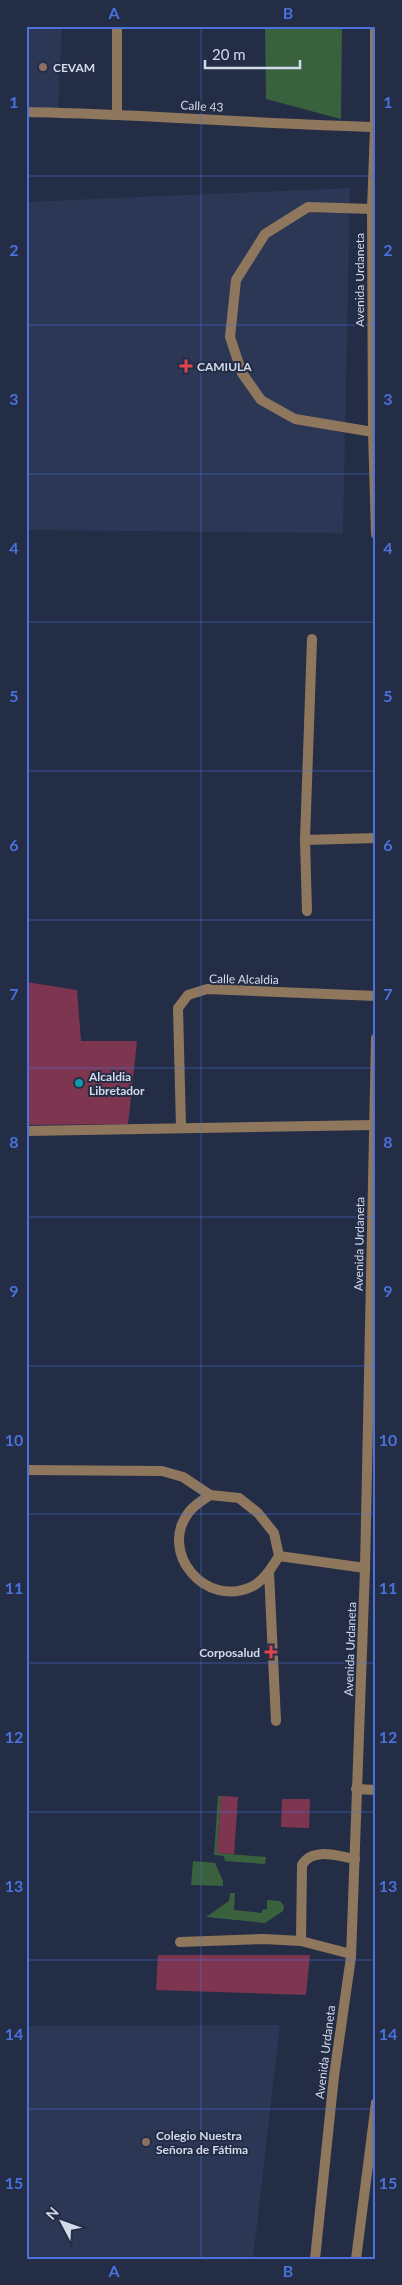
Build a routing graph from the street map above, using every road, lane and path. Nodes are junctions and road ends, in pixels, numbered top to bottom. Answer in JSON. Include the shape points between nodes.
{"nodes":[{"id":1,"x":117,"y":26,"type":"edge"},
{"id":2,"x":375,"y":26,"type":"edge"},
{"id":3,"x":26,"y":112,"type":"edge"},
{"id":4,"x":117,"y":114,"type":"junction"},
{"id":5,"x":376,"y":127,"type":"edge"},
{"id":6,"x":372,"y":209,"type":"junction"},
{"id":7,"x":373,"y":432,"type":"junction"},
{"id":8,"x":376,"y":534,"type":"edge"},
{"id":9,"x":312,"y":639,"type":"dead end"},
{"id":10,"x":376,"y":838,"type":"edge"},
{"id":11,"x":305,"y":840,"type":"junction"},
{"id":12,"x":307,"y":911,"type":"dead end"},
{"id":13,"x":376,"y":996,"type":"edge"},
{"id":14,"x":376,"y":1038,"type":"edge"},
{"id":15,"x":374,"y":1125,"type":"junction"},
{"id":16,"x":181,"y":1127,"type":"junction"},
{"id":17,"x":26,"y":1131,"type":"edge"},
{"id":18,"x":26,"y":1470,"type":"edge"},
{"id":19,"x":210,"y":1495,"type":"junction"},
{"id":20,"x":279,"y":1556,"type":"junction"},
{"id":21,"x":365,"y":1568,"type":"junction"},
{"id":22,"x":269,"y":1572,"type":"junction"},
{"id":23,"x":276,"y":1721,"type":"dead end"},
{"id":24,"x":356,"y":1789,"type":"junction"},
{"id":25,"x":376,"y":1790,"type":"edge"},
{"id":26,"x":355,"y":1859,"type":"junction"},
{"id":27,"x":301,"y":1941,"type":"junction"},
{"id":28,"x":180,"y":1942,"type":"dead end"},
{"id":29,"x":351,"y":1954,"type":"junction"},
{"id":30,"x":376,"y":2103,"type":"edge"},
{"id":31,"x":315,"y":2259,"type":"edge"},
{"id":32,"x":356,"y":2259,"type":"edge"}],
"edges":[{"from":1,"to":4,"type":"street"},
{"from":2,"to":5,"type":"street","name":"Avenida Urdaneta"},
{"from":3,"to":4,"type":"street","name":"Calle 43"},
{"from":4,"to":5,"type":"street","name":"Calle 43"},
{"from":5,"to":6,"type":"street","name":"Avenida Urdaneta"},
{"from":6,"to":7,"type":"street","name":"Avenida Urdaneta"},
{"from":6,"to":7,"type":"street","via":[[308,207],[265,234],[236,280],[230,337],[242,373],[261,400],[295,419]]},
{"from":7,"to":8,"type":"street","name":"Avenida Urdaneta"},
{"from":9,"to":11,"type":"street"},
{"from":10,"to":11,"type":"street"},
{"from":11,"to":12,"type":"street"},
{"from":13,"to":16,"type":"street","name":"Calle Alcaldia","via":[[207,989],[188,995],[178,1008]]},
{"from":14,"to":15,"type":"street","name":"Avenida Urdaneta"},
{"from":15,"to":16,"type":"street"},
{"from":15,"to":21,"type":"street","name":"Avenida Urdaneta"},
{"from":16,"to":17,"type":"street"},
{"from":18,"to":19,"type":"street","via":[[162,1471],[183,1477]]},
{"from":19,"to":20,"type":"street","via":[[239,1498],[258,1513],[274,1533]]},
{"from":19,"to":22,"type":"street","via":[[189,1511],[181,1527],[180,1549],[189,1571],[205,1586],[228,1593],[252,1587]]},
{"from":20,"to":21,"type":"street"},
{"from":20,"to":22,"type":"street"},
{"from":21,"to":24,"type":"street","name":"Avenida Urdaneta"},
{"from":22,"to":23,"type":"street"},
{"from":24,"to":25,"type":"street"},
{"from":24,"to":26,"type":"street","name":"Avenida Urdaneta"},
{"from":26,"to":27,"type":"street","via":[[324,1854],[305,1859],[302,1865]]},
{"from":26,"to":29,"type":"street","name":"Avenida Urdaneta"},
{"from":27,"to":28,"type":"street"},
{"from":27,"to":29,"type":"street"},
{"from":29,"to":31,"type":"street","name":"Avenida Urdaneta","via":[[334,2076]]},
{"from":30,"to":32,"type":"street"}]}
